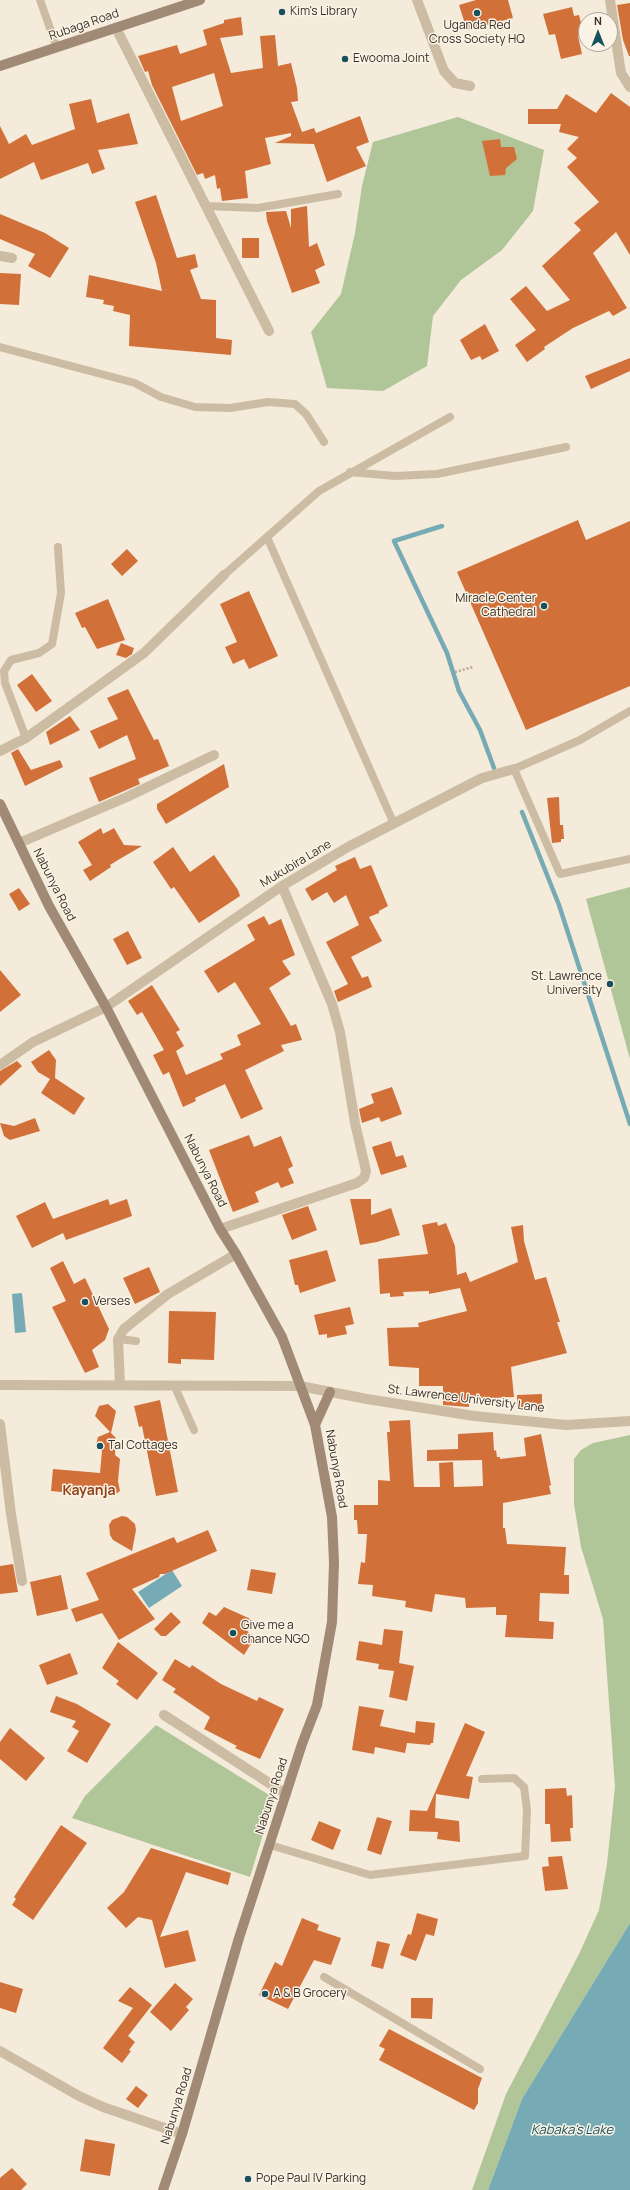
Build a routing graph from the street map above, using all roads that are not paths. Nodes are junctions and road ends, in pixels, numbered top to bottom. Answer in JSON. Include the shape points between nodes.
{"nodes":[{"id":1,"x":40,"y":0,"type":"edge"},
{"id":2,"x":200,"y":0,"type":"edge"},
{"id":3,"x":417,"y":0,"type":"edge"},
{"id":4,"x":610,"y":0,"type":"edge"},
{"id":5,"x":116,"y":28,"type":"junction"},
{"id":6,"x":57,"y":48,"type":"junction"},
{"id":7,"x":0,"y":66,"type":"edge"},
{"id":8,"x":470,"y":86,"type":"dead end"},
{"id":9,"x":630,"y":87,"type":"edge"},
{"id":10,"x":338,"y":194,"type":"dead end"},
{"id":11,"x":206,"y":206,"type":"junction"},
{"id":12,"x":0,"y":256,"type":"edge"},
{"id":13,"x":12,"y":258,"type":"dead end"},
{"id":14,"x":269,"y":331,"type":"dead end"},
{"id":15,"x":0,"y":348,"type":"edge"},
{"id":16,"x":450,"y":417,"type":"dead end"},
{"id":17,"x":324,"y":442,"type":"dead end"},
{"id":18,"x":566,"y":447,"type":"dead end"},
{"id":19,"x":349,"y":472,"type":"junction"},
{"id":20,"x":267,"y":537,"type":"junction"},
{"id":21,"x":58,"y":547,"type":"dead end"},
{"id":22,"x":224,"y":575,"type":"joint"},
{"id":23,"x":630,"y":711,"type":"edge"},
{"id":24,"x":26,"y":738,"type":"junction"},
{"id":25,"x":0,"y":751,"type":"edge"},
{"id":26,"x":214,"y":755,"type":"dead end"},
{"id":27,"x":514,"y":769,"type":"junction"},
{"id":28,"x":0,"y":804,"type":"edge"},
{"id":29,"x":394,"y":824,"type":"junction"},
{"id":30,"x":19,"y":843,"type":"junction"},
{"id":31,"x":630,"y":859,"type":"edge"},
{"id":32,"x":282,"y":886,"type":"junction"},
{"id":33,"x":106,"y":1007,"type":"junction"},
{"id":34,"x":0,"y":1065,"type":"edge"},
{"id":35,"x":220,"y":1229,"type":"junction"},
{"id":36,"x":236,"y":1254,"type":"junction"},
{"id":37,"x":118,"y":1339,"type":"junction"},
{"id":38,"x":136,"y":1341,"type":"dead end"},
{"id":39,"x":0,"y":1385,"type":"edge"},
{"id":40,"x":120,"y":1385,"type":"junction"},
{"id":41,"x":174,"y":1385,"type":"junction"},
{"id":42,"x":300,"y":1386,"type":"junction"},
{"id":43,"x":330,"y":1392,"type":"junction"},
{"id":44,"x":630,"y":1421,"type":"edge"},
{"id":45,"x":0,"y":1424,"type":"edge"},
{"id":46,"x":315,"y":1425,"type":"junction"},
{"id":47,"x":194,"y":1430,"type":"dead end"},
{"id":48,"x":22,"y":1581,"type":"dead end"},
{"id":49,"x":164,"y":1715,"type":"dead end"},
{"id":50,"x":482,"y":1779,"type":"dead end"},
{"id":51,"x":286,"y":1794,"type":"junction"},
{"id":52,"x":270,"y":1845,"type":"junction"},
{"id":53,"x":324,"y":1977,"type":"dead end"},
{"id":54,"x":0,"y":2051,"type":"edge"},
{"id":55,"x":480,"y":2069,"type":"dead end"},
{"id":56,"x":182,"y":2134,"type":"junction"},
{"id":57,"x":163,"y":2190,"type":"edge"}],
"edges":[{"from":1,"to":6,"type":"lane"},
{"from":2,"to":5,"type":"main road","name":"Rubaga Road"},
{"from":3,"to":8,"type":"street","via":[[444,71],[455,83]]},
{"from":4,"to":9,"type":"street","via":[[621,73]]},
{"from":5,"to":6,"type":"main road","name":"Rubaga Road"},
{"from":5,"to":11,"type":"street"},
{"from":6,"to":7,"type":"main road","name":"Rubaga Road"},
{"from":10,"to":11,"type":"lane","via":[[258,208]]},
{"from":11,"to":14,"type":"street"},
{"from":12,"to":13,"type":"street"},
{"from":15,"to":17,"type":"lane","via":[[134,383],[161,397],[195,407],[230,408],[268,402],[295,404],[306,414]]},
{"from":16,"to":19,"type":"lane"},
{"from":18,"to":19,"type":"lane","via":[[437,474],[396,476]]},
{"from":19,"to":20,"type":"lane","via":[[319,491]]},
{"from":20,"to":22,"type":"lane"},
{"from":20,"to":29,"type":"lane"},
{"from":21,"to":24,"type":"lane","via":[[61,593],[52,644],[39,653],[11,660],[4,671],[5,683]]},
{"from":22,"to":24,"type":"street","via":[[144,653]]},
{"from":23,"to":27,"type":"lane","via":[[580,740]]},
{"from":24,"to":25,"type":"street"},
{"from":26,"to":30,"type":"street","via":[[127,797]]},
{"from":27,"to":29,"type":"street","name":"Mukubira Lane","via":[[482,778]]},
{"from":27,"to":31,"type":"lane","via":[[560,874]]},
{"from":28,"to":30,"type":"main road","name":"Nabunya Road"},
{"from":29,"to":32,"type":"street","name":"Mukubira Lane"},
{"from":30,"to":33,"type":"main road","name":"Nabunya Road","via":[[49,906]]},
{"from":32,"to":33,"type":"street","name":"Mukubira Lane"},
{"from":32,"to":35,"type":"street","via":[[332,1004],[340,1032],[366,1171],[364,1178],[357,1183]]},
{"from":33,"to":34,"type":"street","name":"Mukubira Lane","via":[[32,1042]]},
{"from":33,"to":35,"type":"main road","name":"Nabunya Road"},
{"from":35,"to":36,"type":"main road","name":"Nabunya Road"},
{"from":36,"to":37,"type":"street","via":[[168,1294],[130,1322]]},
{"from":36,"to":42,"type":"main road","name":"Nabunya Road","via":[[282,1337]]},
{"from":37,"to":38,"type":"lane"},
{"from":37,"to":40,"type":"street"},
{"from":39,"to":40,"type":"street","name":"St. Lawrence University Lane"},
{"from":40,"to":41,"type":"street","name":"St. Lawrence University Lane"},
{"from":41,"to":42,"type":"street","name":"St. Lawrence University Lane"},
{"from":41,"to":47,"type":"lane"},
{"from":42,"to":43,"type":"street","name":"St. Lawrence University Lane"},
{"from":42,"to":46,"type":"main road","name":"Nabunya Road"},
{"from":43,"to":44,"type":"street","name":"St. Lawrence University Lane","via":[[474,1416],[558,1424]]},
{"from":43,"to":46,"type":"main road"},
{"from":45,"to":48,"type":"street"},
{"from":46,"to":51,"type":"main road","name":"Nabunya Road","via":[[332,1517],[332,1622],[317,1706]]},
{"from":49,"to":51,"type":"street"},
{"from":50,"to":52,"type":"lane","via":[[514,1778],[524,1787],[527,1810],[525,1856],[370,1875]]},
{"from":51,"to":52,"type":"main road","name":"Nabunya Road"},
{"from":52,"to":56,"type":"main road","name":"Nabunya Road","via":[[239,1938]]},
{"from":53,"to":55,"type":"lane"},
{"from":54,"to":56,"type":"street","via":[[103,2107]]},
{"from":56,"to":57,"type":"main road","name":"Nabunya Road"}]}
